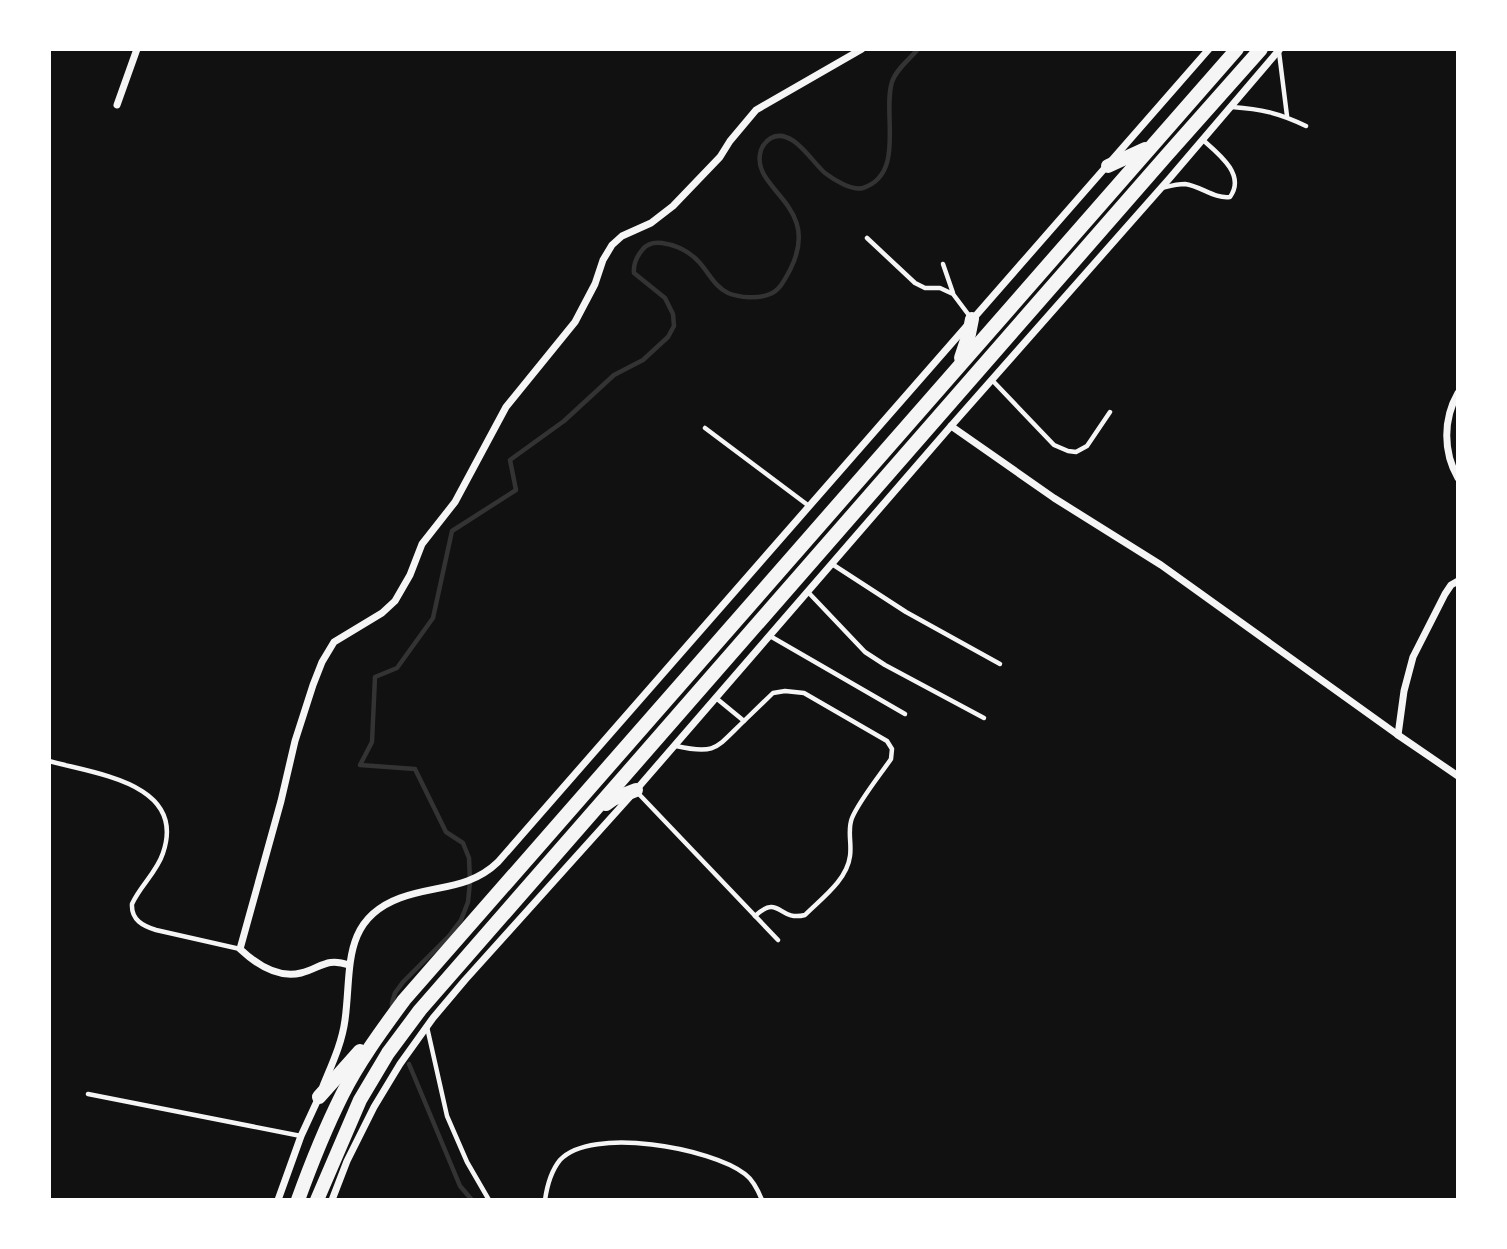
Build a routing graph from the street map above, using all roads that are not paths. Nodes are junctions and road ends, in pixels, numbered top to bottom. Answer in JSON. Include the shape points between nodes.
{"nodes":[{"id":1,"x":137,"y":49,"type":"edge"},
{"id":2,"x":862,"y":49,"type":"edge"},
{"id":3,"x":1209,"y":49,"type":"edge"},
{"id":4,"x":1237,"y":49,"type":"edge"},
{"id":5,"x":1261,"y":49,"type":"edge"},
{"id":6,"x":1280,"y":50,"type":"edge"},
{"id":7,"x":117,"y":105,"type":"dead end"},
{"id":8,"x":1231,"y":107,"type":"junction"},
{"id":9,"x":1287,"y":117,"type":"junction"},
{"id":10,"x":1306,"y":126,"type":"dead end"},
{"id":11,"x":1203,"y":140,"type":"junction"},
{"id":12,"x":1152,"y":144,"type":"junction"},
{"id":13,"x":1108,"y":166,"type":"junction"},
{"id":14,"x":1161,"y":188,"type":"junction"},
{"id":15,"x":867,"y":238,"type":"dead end"},
{"id":16,"x":943,"y":264,"type":"dead end"},
{"id":17,"x":953,"y":294,"type":"junction"},
{"id":18,"x":972,"y":319,"type":"junction"},
{"id":19,"x":959,"y":365,"type":"junction"},
{"id":20,"x":992,"y":380,"type":"junction"},
{"id":21,"x":1458,"y":393,"type":"edge"},
{"id":22,"x":1110,"y":412,"type":"dead end"},
{"id":23,"x":951,"y":426,"type":"junction"},
{"id":24,"x":705,"y":428,"type":"dead end"},
{"id":25,"x":1458,"y":478,"type":"edge"},
{"id":26,"x":809,"y":506,"type":"junction"},
{"id":27,"x":832,"y":564,"type":"junction"},
{"id":28,"x":1458,"y":581,"type":"edge"},
{"id":29,"x":808,"y":592,"type":"junction"},
{"id":30,"x":770,"y":636,"type":"junction"},
{"id":31,"x":1000,"y":664,"type":"dead end"},
{"id":32,"x":716,"y":698,"type":"junction"},
{"id":33,"x":905,"y":713,"type":"dead end"},
{"id":34,"x":984,"y":718,"type":"dead end"},
{"id":35,"x":744,"y":721,"type":"junction"},
{"id":36,"x":1398,"y":735,"type":"junction"},
{"id":37,"x":675,"y":746,"type":"junction"},
{"id":38,"x":49,"y":761,"type":"edge"},
{"id":39,"x":1458,"y":776,"type":"edge"},
{"id":40,"x":635,"y":790,"type":"junction"},
{"id":41,"x":593,"y":813,"type":"junction"},
{"id":42,"x":755,"y":916,"type":"junction"},
{"id":43,"x":778,"y":940,"type":"dead end"},
{"id":44,"x":240,"y":949,"type":"junction"},
{"id":45,"x":349,"y":965,"type":"junction"},
{"id":46,"x":404,"y":1000,"type":"junction"},
{"id":47,"x":427,"y":1026,"type":"junction"},
{"id":48,"x":88,"y":1094,"type":"dead end"},
{"id":49,"x":319,"y":1097,"type":"junction"},
{"id":50,"x":301,"y":1136,"type":"junction"},
{"id":51,"x":278,"y":1200,"type":"edge"},
{"id":52,"x":298,"y":1200,"type":"edge"},
{"id":53,"x":317,"y":1200,"type":"edge"},
{"id":54,"x":332,"y":1200,"type":"edge"},
{"id":55,"x":489,"y":1200,"type":"edge"},
{"id":56,"x":545,"y":1200,"type":"edge"},
{"id":57,"x":762,"y":1200,"type":"edge"}],
"edges":[{"from":1,"to":7,"type":"street"},
{"from":2,"to":44,"type":"street","via":[[756,110],[720,157],[673,206],[612,245],[575,322],[506,407],[455,502],[422,544],[395,601],[382,614],[334,642],[322,662],[295,741]]},
{"from":3,"to":13,"type":"street"},
{"from":4,"to":12,"type":"main road"},
{"from":5,"to":41,"type":"main road"},
{"from":6,"to":8,"type":"street"},
{"from":6,"to":9,"type":"lane"},
{"from":8,"to":9,"type":"lane"},
{"from":8,"to":11,"type":"street"},
{"from":9,"to":10,"type":"lane"},
{"from":11,"to":14,"type":"street"},
{"from":11,"to":14,"type":"lane","via":[[1234,173],[1230,197],[1187,184]]},
{"from":12,"to":13,"type":"main road"},
{"from":12,"to":19,"type":"main road"},
{"from":13,"to":18,"type":"street"},
{"from":14,"to":20,"type":"street"},
{"from":15,"to":17,"type":"lane","via":[[915,282]]},
{"from":16,"to":17,"type":"lane"},
{"from":17,"to":18,"type":"lane"},
{"from":18,"to":19,"type":"main road"},
{"from":18,"to":26,"type":"street"},
{"from":19,"to":46,"type":"main road"},
{"from":20,"to":22,"type":"lane","via":[[1055,445],[1068,451],[1087,446]]},
{"from":20,"to":23,"type":"street"},
{"from":21,"to":25,"type":"street","via":[[1446,432]]},
{"from":23,"to":27,"type":"street"},
{"from":23,"to":36,"type":"street","via":[[1161,565]]},
{"from":24,"to":26,"type":"lane"},
{"from":26,"to":45,"type":"street","via":[[493,867],[477,878],[400,898],[378,909],[356,936]]},
{"from":27,"to":29,"type":"street"},
{"from":27,"to":31,"type":"lane"},
{"from":28,"to":36,"type":"street","via":[[1445,594],[1413,657]]},
{"from":29,"to":30,"type":"street"},
{"from":29,"to":34,"type":"lane","via":[[865,652]]},
{"from":30,"to":32,"type":"street"},
{"from":30,"to":33,"type":"lane"},
{"from":32,"to":35,"type":"lane"},
{"from":32,"to":37,"type":"street"},
{"from":35,"to":37,"type":"lane","via":[[709,750]]},
{"from":35,"to":42,"type":"lane","via":[[773,693],[804,693],[887,741],[892,749],[891,760],[853,815],[849,863],[841,879],[806,915],[788,916],[772,906]]},
{"from":36,"to":39,"type":"street"},
{"from":37,"to":40,"type":"street"},
{"from":38,"to":44,"type":"lane","via":[[128,783],[159,807],[166,823],[165,849],[132,904],[136,919],[156,930]]},
{"from":40,"to":41,"type":"main road"},
{"from":40,"to":42,"type":"lane"},
{"from":40,"to":47,"type":"street"},
{"from":41,"to":53,"type":"main road","via":[[445,980],[387,1053],[360,1100]]},
{"from":42,"to":43,"type":"lane"},
{"from":44,"to":45,"type":"street","via":[[266,970],[288,974],[335,960]]},
{"from":45,"to":49,"type":"street","via":[[343,1031]]},
{"from":46,"to":49,"type":"main road"},
{"from":46,"to":52,"type":"main road","via":[[343,1093]]},
{"from":47,"to":54,"type":"street","via":[[374,1107]]},
{"from":47,"to":55,"type":"lane","via":[[447,1116]]},
{"from":48,"to":50,"type":"lane"},
{"from":49,"to":50,"type":"street"},
{"from":50,"to":51,"type":"street"},
{"from":56,"to":57,"type":"lane","via":[[560,1161],[572,1152],[597,1143],[627,1142],[681,1149],[733,1166],[746,1175]]}]}
